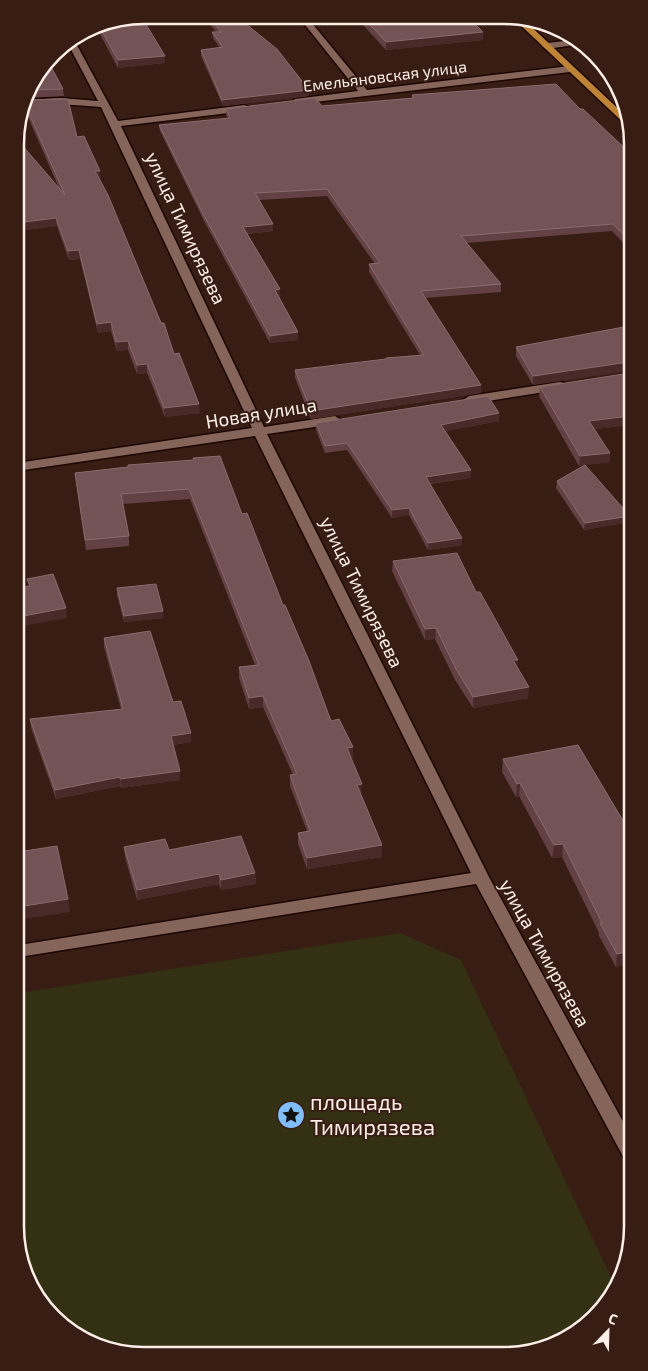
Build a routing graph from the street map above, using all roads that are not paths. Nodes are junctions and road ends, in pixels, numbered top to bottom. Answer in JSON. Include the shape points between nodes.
{"nodes":[{"id":1,"x":308,"y":24,"type":"edge"},
{"id":2,"x":525,"y":26,"type":"edge"},
{"id":3,"x":569,"y":43,"type":"edge"},
{"id":4,"x":546,"y":46,"type":"junction"},
{"id":5,"x":74,"y":47,"type":"edge"},
{"id":6,"x":570,"y":69,"type":"junction"},
{"id":7,"x":364,"y":93,"type":"junction"},
{"id":8,"x":31,"y":103,"type":"edge"},
{"id":9,"x":287,"y":103,"type":"edge"},
{"id":10,"x":105,"y":104,"type":"junction"},
{"id":11,"x":258,"y":106,"type":"edge"},
{"id":12,"x":621,"y":117,"type":"edge"},
{"id":13,"x":115,"y":124,"type":"junction"},
{"id":14,"x":571,"y":385,"type":"edge"},
{"id":15,"x":454,"y":402,"type":"edge"},
{"id":16,"x":347,"y":419,"type":"edge"},
{"id":17,"x":260,"y":432,"type":"junction"},
{"id":18,"x":24,"y":466,"type":"edge"},
{"id":19,"x":480,"y":877,"type":"junction"},
{"id":20,"x":24,"y":950,"type":"edge"},
{"id":21,"x":624,"y":1140,"type":"edge"}],
"edges":[{"from":1,"to":7,"type":"street"},
{"from":2,"to":4,"type":"main road"},
{"from":3,"to":4,"type":"street"},
{"from":4,"to":6,"type":"main road"},
{"from":5,"to":10,"type":"street","name":"улица Тимирязева"},
{"from":6,"to":7,"type":"street","name":"Емельяновская улица"},
{"from":6,"to":12,"type":"main road"},
{"from":7,"to":9,"type":"street","name":"Емельяновская улица"},
{"from":8,"to":10,"type":"street"},
{"from":10,"to":13,"type":"street","name":"улица Тимирязева"},
{"from":11,"to":13,"type":"street"},
{"from":13,"to":17,"type":"street","name":"улица Тимирязева"},
{"from":14,"to":15,"type":"street"},
{"from":16,"to":17,"type":"street","name":"Новая улица"},
{"from":17,"to":18,"type":"street","name":"Новая улица"},
{"from":17,"to":19,"type":"street","name":"улица Тимирязева"},
{"from":19,"to":20,"type":"street"},
{"from":19,"to":21,"type":"street","name":"улица Тимирязева"}]}
